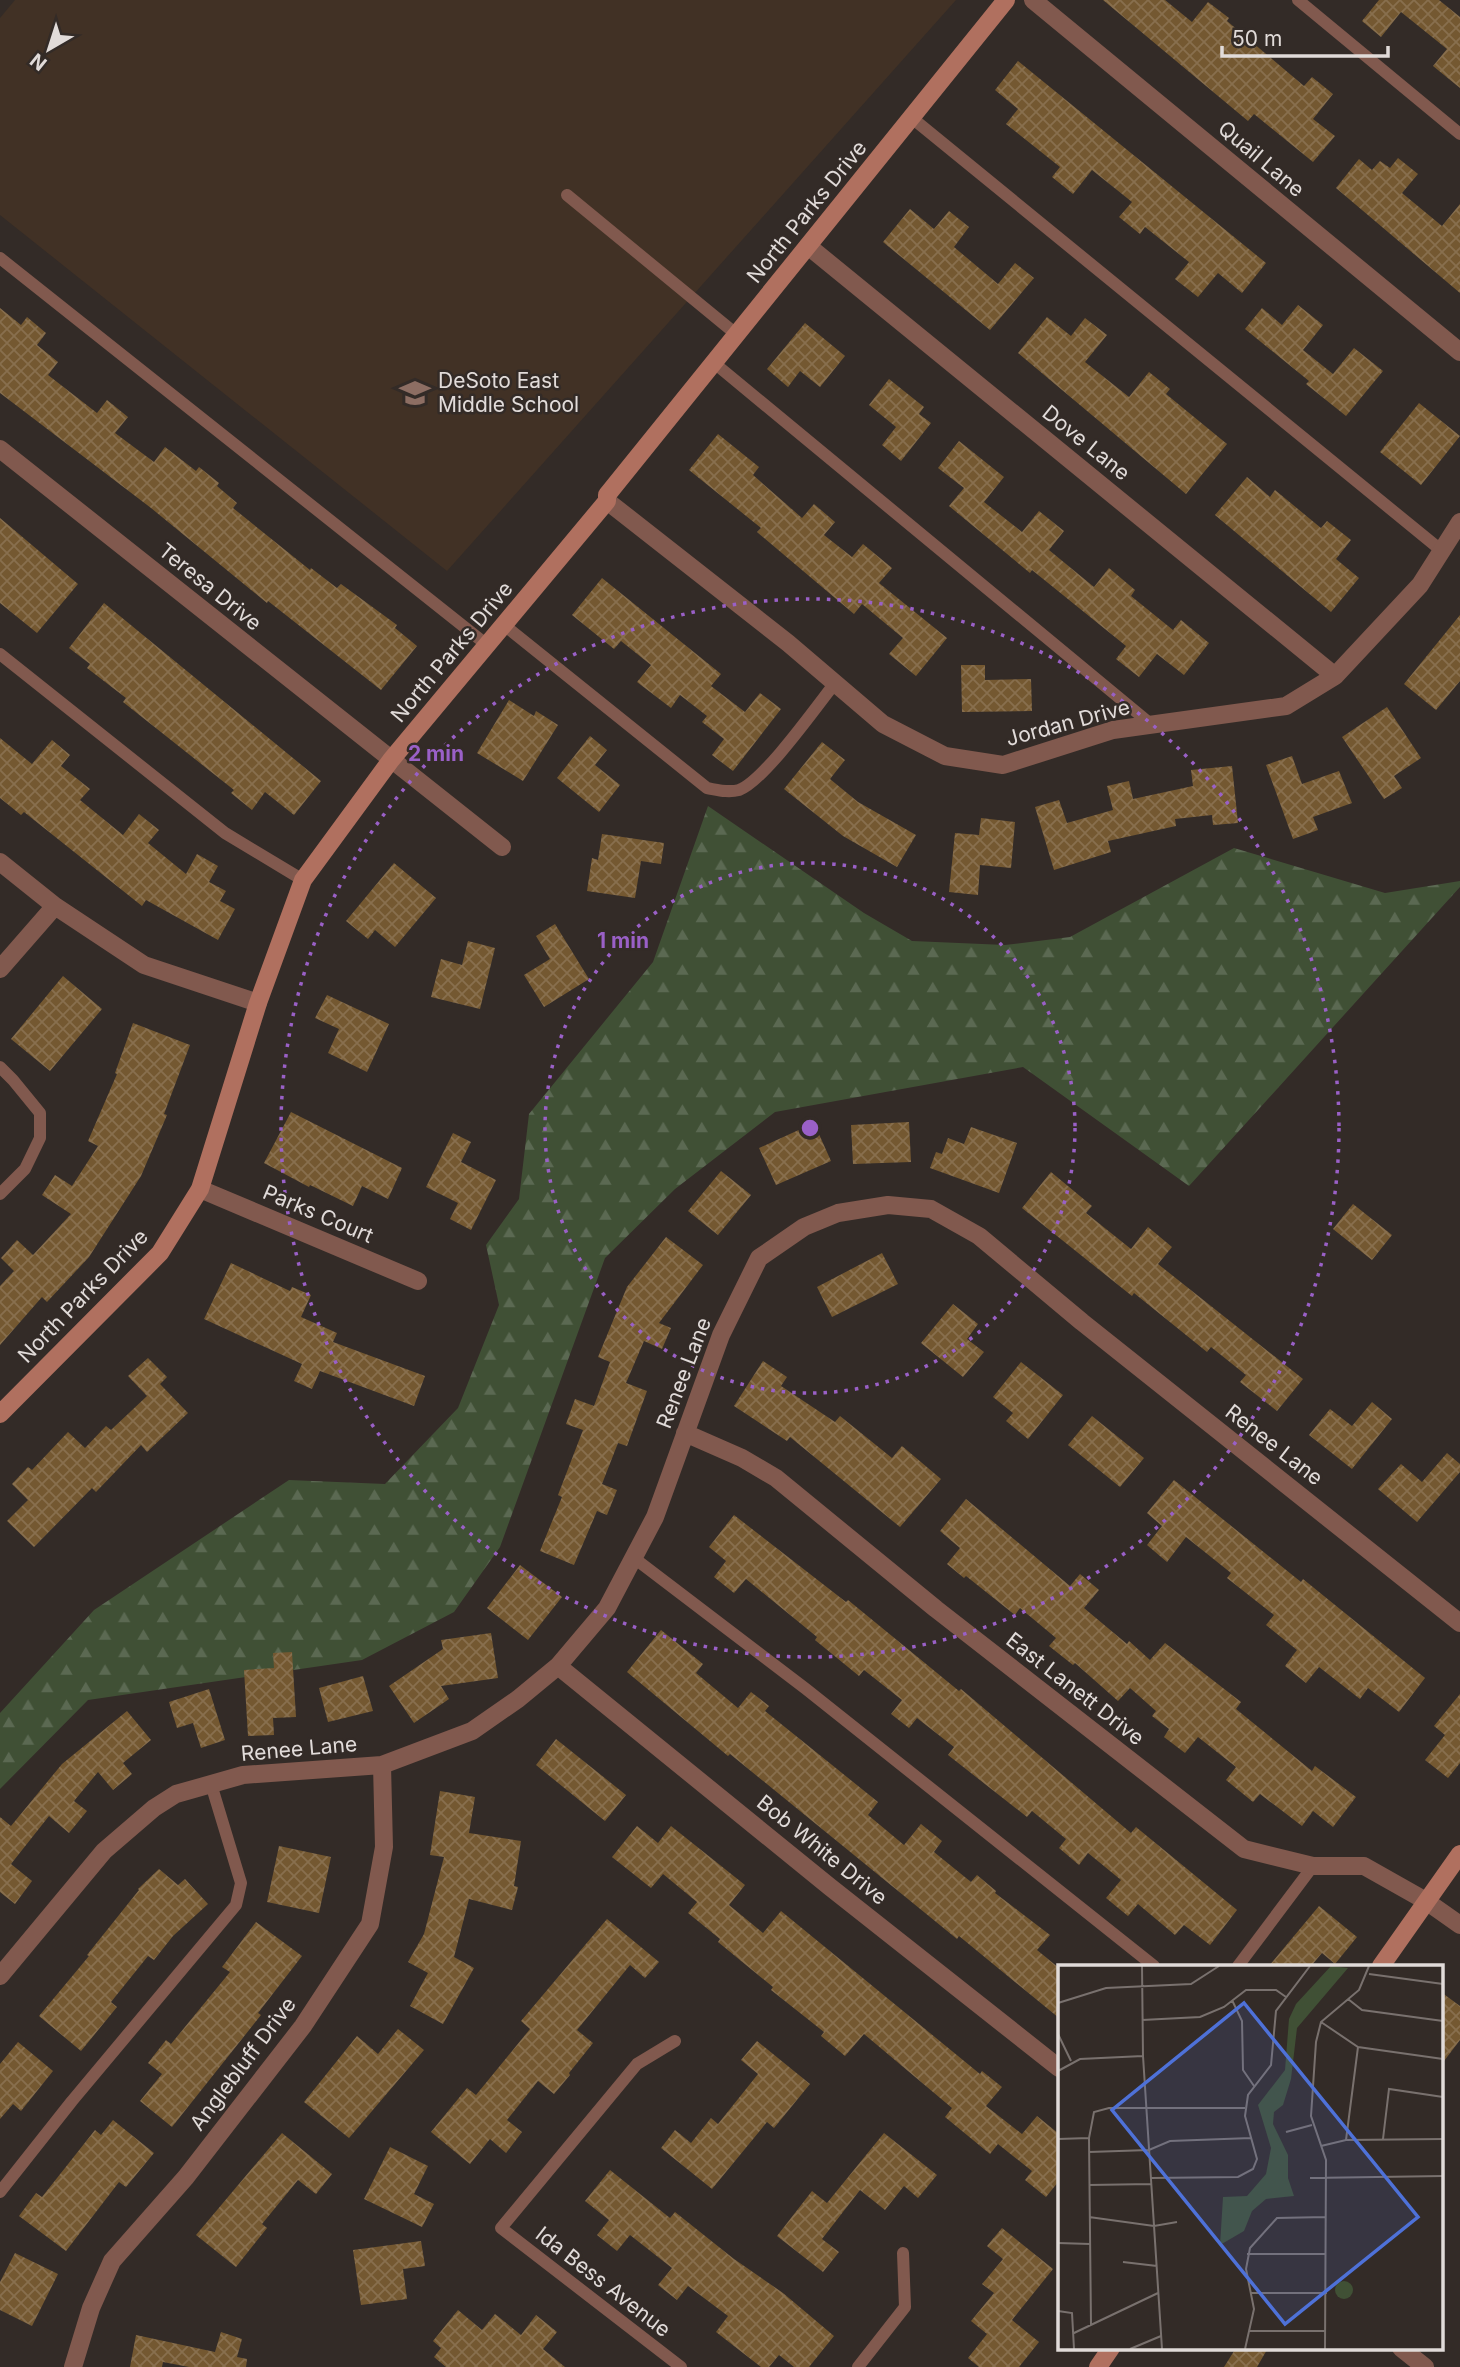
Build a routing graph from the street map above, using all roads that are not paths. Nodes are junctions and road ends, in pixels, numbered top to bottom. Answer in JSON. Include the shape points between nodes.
{"nodes":[{"id":1,"x":1006,"y":0,"type":"edge"},
{"id":2,"x":1033,"y":0,"type":"edge"},
{"id":3,"x":1298,"y":0,"type":"edge"},
{"id":4,"x":912,"y":118,"type":"junction"},
{"id":5,"x":1460,"y":134,"type":"edge"},
{"id":6,"x":567,"y":195,"type":"dead end"},
{"id":7,"x":808,"y":246,"type":"junction"},
{"id":8,"x":0,"y":258,"type":"edge"},
{"id":9,"x":736,"y":334,"type":"junction"},
{"id":10,"x":1460,"y":352,"type":"edge"},
{"id":11,"x":713,"y":362,"type":"junction"},
{"id":12,"x":0,"y":449,"type":"edge"},
{"id":13,"x":607,"y":501,"type":"junction"},
{"id":14,"x":1460,"y":523,"type":"edge"},
{"id":15,"x":1442,"y":551,"type":"junction"},
{"id":16,"x":504,"y":625,"type":"junction"},
{"id":17,"x":487,"y":645,"type":"junction"},
{"id":18,"x":0,"y":654,"type":"edge"},
{"id":19,"x":1335,"y":676,"type":"junction"},
{"id":20,"x":835,"y":683,"type":"junction"},
{"id":21,"x":1152,"y":725,"type":"junction"},
{"id":22,"x":391,"y":760,"type":"junction"},
{"id":23,"x":502,"y":847,"type":"dead end"},
{"id":24,"x":0,"y":862,"type":"edge"},
{"id":25,"x":303,"y":880,"type":"junction"},
{"id":26,"x":55,"y":906,"type":"junction"},
{"id":27,"x":0,"y":969,"type":"edge"},
{"id":28,"x":258,"y":1003,"type":"junction"},
{"id":29,"x":0,"y":1067,"type":"edge"},
{"id":30,"x":200,"y":1189,"type":"junction"},
{"id":31,"x":0,"y":1194,"type":"edge"},
{"id":32,"x":418,"y":1281,"type":"dead end"},
{"id":33,"x":0,"y":1414,"type":"edge"},
{"id":34,"x":685,"y":1433,"type":"junction"},
{"id":35,"x":634,"y":1558,"type":"junction"},
{"id":36,"x":1460,"y":1623,"type":"edge"},
{"id":37,"x":558,"y":1666,"type":"junction"},
{"id":38,"x":382,"y":1765,"type":"junction"},
{"id":39,"x":211,"y":1784,"type":"junction"},
{"id":40,"x":1460,"y":1854,"type":"edge"},
{"id":41,"x":1313,"y":1866,"type":"junction"},
{"id":42,"x":1426,"y":1901,"type":"junction"},
{"id":43,"x":1460,"y":1925,"type":"edge"},
{"id":44,"x":1153,"y":1965,"type":"edge"},
{"id":45,"x":1239,"y":1965,"type":"edge"},
{"id":46,"x":1382,"y":1965,"type":"edge"},
{"id":47,"x":0,"y":1976,"type":"edge"},
{"id":48,"x":675,"y":2041,"type":"dead end"},
{"id":49,"x":1058,"y":2067,"type":"edge"},
{"id":50,"x":0,"y":2192,"type":"edge"},
{"id":51,"x":903,"y":2253,"type":"dead end"},
{"id":52,"x":1110,"y":2350,"type":"edge"},
{"id":53,"x":1404,"y":2350,"type":"edge"},
{"id":54,"x":73,"y":2367,"type":"edge"},
{"id":55,"x":681,"y":2367,"type":"edge"},
{"id":56,"x":858,"y":2367,"type":"edge"},
{"id":57,"x":1098,"y":2367,"type":"edge"},
{"id":58,"x":1425,"y":2367,"type":"edge"}],
"edges":[{"from":1,"to":4,"type":"street","name":"North Parks Drive"},
{"from":2,"to":10,"type":"street","name":"Quail Lane"},
{"from":3,"to":5,"type":"lane"},
{"from":4,"to":7,"type":"street","name":"North Parks Drive"},
{"from":4,"to":15,"type":"lane"},
{"from":6,"to":9,"type":"lane"},
{"from":7,"to":9,"type":"street","name":"North Parks Drive"},
{"from":7,"to":19,"type":"street","name":"Dove Lane"},
{"from":8,"to":17,"type":"lane"},
{"from":9,"to":11,"type":"street","name":"North Parks Drive"},
{"from":11,"to":13,"type":"street","name":"North Parks Drive","via":[[607,495]]},
{"from":11,"to":21,"type":"lane"},
{"from":12,"to":22,"type":"street","name":"Teresa Drive"},
{"from":13,"to":16,"type":"street","name":"North Parks Drive"},
{"from":13,"to":20,"type":"street","name":"Jordan Drive"},
{"from":14,"to":15,"type":"street","name":"Jordan Drive"},
{"from":15,"to":19,"type":"street","name":"Jordan Drive","via":[[1420,584]]},
{"from":16,"to":17,"type":"street","name":"North Parks Drive"},
{"from":16,"to":20,"type":"lane","via":[[707,788],[743,789],[781,753]]},
{"from":17,"to":22,"type":"street","name":"North Parks Drive"},
{"from":18,"to":25,"type":"lane","via":[[225,833]]},
{"from":19,"to":21,"type":"street","name":"Jordan Drive","via":[[1286,706]]},
{"from":20,"to":21,"type":"street","name":"Jordan Drive","via":[[883,724],[945,756],[1003,765],[1113,730]]},
{"from":22,"to":23,"type":"street","name":"Teresa Drive"},
{"from":22,"to":25,"type":"street","name":"North Parks Drive"},
{"from":24,"to":26,"type":"street"},
{"from":25,"to":28,"type":"street","name":"North Parks Drive"},
{"from":26,"to":27,"type":"street"},
{"from":26,"to":28,"type":"street","via":[[144,965]]},
{"from":28,"to":30,"type":"street","name":"North Parks Drive"},
{"from":29,"to":31,"type":"lane","via":[[40,1114],[40,1138],[25,1169]]},
{"from":30,"to":32,"type":"street","name":"Parks Court"},
{"from":30,"to":33,"type":"street","name":"North Parks Drive","via":[[160,1252]]},
{"from":34,"to":35,"type":"street","name":"Renee Lane","via":[[655,1517]]},
{"from":34,"to":36,"type":"street","name":"Renee Lane","via":[[721,1335],[759,1258],[804,1227],[838,1213],[888,1205],[931,1209],[979,1236]]},
{"from":34,"to":41,"type":"street","name":"East Lanett Drive","via":[[776,1478],[1244,1849]]},
{"from":35,"to":37,"type":"street","name":"Renee Lane","via":[[607,1608]]},
{"from":35,"to":44,"type":"lane"},
{"from":37,"to":38,"type":"street","name":"Renee Lane","via":[[472,1731]]},
{"from":37,"to":49,"type":"street","name":"Bob White Drive"},
{"from":38,"to":39,"type":"street","name":"Renee Lane","via":[[243,1775]]},
{"from":38,"to":54,"type":"street","name":"Anglebluff Drive","via":[[384,1847],[370,1924],[303,2026],[186,2177],[112,2261]]},
{"from":39,"to":47,"type":"street","name":"Renee Lane","via":[[176,1794],[104,1851]]},
{"from":39,"to":50,"type":"lane","via":[[242,1883],[236,1905]]},
{"from":40,"to":42,"type":"street"},
{"from":41,"to":42,"type":"street","name":"East Lanett Drive","via":[[1364,1866]]},
{"from":41,"to":45,"type":"lane"},
{"from":42,"to":43,"type":"street","name":"East Lanett Drive"},
{"from":42,"to":46,"type":"street"},
{"from":48,"to":55,"type":"lane","name":"Ida Bess Avenue","via":[[637,2064],[500,2228]]},
{"from":51,"to":56,"type":"lane","via":[[905,2307]]},
{"from":52,"to":57,"type":"street"},
{"from":53,"to":58,"type":"street"}]}
